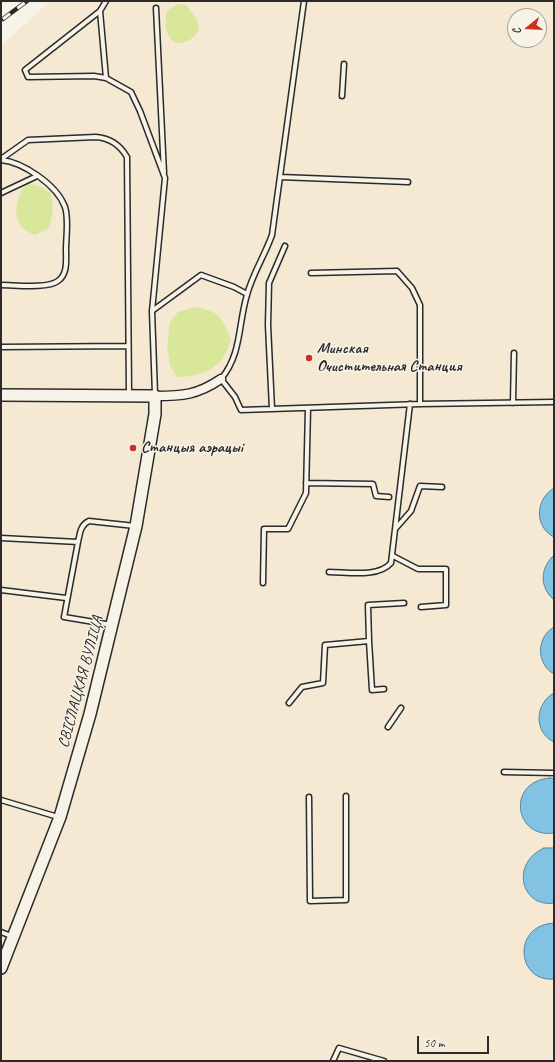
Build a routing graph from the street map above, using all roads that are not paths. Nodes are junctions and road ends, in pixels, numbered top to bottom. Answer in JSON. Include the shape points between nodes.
{"nodes":[{"id":1,"x":106,"y":1,"type":"edge"},
{"id":2,"x":304,"y":1,"type":"edge"},
{"id":3,"x":156,"y":8,"type":"dead end"},
{"id":4,"x":100,"y":12,"type":"junction"},
{"id":5,"x":344,"y":64,"type":"dead end"},
{"id":6,"x":106,"y":78,"type":"junction"},
{"id":7,"x":342,"y":96,"type":"dead end"},
{"id":8,"x":1,"y":160,"type":"edge"},
{"id":9,"x":37,"y":176,"type":"junction"},
{"id":10,"x":280,"y":177,"type":"junction"},
{"id":11,"x":165,"y":178,"type":"junction"},
{"id":12,"x":408,"y":182,"type":"dead end"},
{"id":13,"x":1,"y":193,"type":"edge"},
{"id":14,"x":285,"y":246,"type":"dead end"},
{"id":15,"x":311,"y":273,"type":"dead end"},
{"id":16,"x":1,"y":285,"type":"edge"},
{"id":17,"x":247,"y":294,"type":"junction"},
{"id":18,"x":152,"y":311,"type":"junction"},
{"id":19,"x":128,"y":346,"type":"junction"},
{"id":20,"x":1,"y":347,"type":"edge"},
{"id":21,"x":514,"y":353,"type":"dead end"},
{"id":22,"x":221,"y":379,"type":"junction"},
{"id":23,"x":129,"y":394,"type":"junction"},
{"id":24,"x":1,"y":395,"type":"edge"},
{"id":25,"x":155,"y":396,"type":"junction"},
{"id":26,"x":554,"y":402,"type":"edge"},
{"id":27,"x":513,"y":403,"type":"junction"},
{"id":28,"x":410,"y":404,"type":"junction"},
{"id":29,"x":420,"y":404,"type":"junction"},
{"id":30,"x":308,"y":408,"type":"junction"},
{"id":31,"x":272,"y":409,"type":"junction"},
{"id":32,"x":306,"y":483,"type":"junction"},
{"id":33,"x":442,"y":487,"type":"dead end"},
{"id":34,"x":388,"y":498,"type":"dead end"},
{"id":35,"x":136,"y":526,"type":"junction"},
{"id":36,"x":396,"y":528,"type":"junction"},
{"id":37,"x":1,"y":538,"type":"edge"},
{"id":38,"x":78,"y":542,"type":"junction"},
{"id":39,"x":393,"y":556,"type":"junction"},
{"id":40,"x":329,"y":572,"type":"dead end"},
{"id":41,"x":263,"y":584,"type":"dead end"},
{"id":42,"x":1,"y":590,"type":"edge"},
{"id":43,"x":66,"y":598,"type":"junction"},
{"id":44,"x":404,"y":603,"type":"dead end"},
{"id":45,"x":421,"y":607,"type":"dead end"},
{"id":46,"x":113,"y":625,"type":"junction"},
{"id":47,"x":369,"y":641,"type":"junction"},
{"id":48,"x":384,"y":690,"type":"dead end"},
{"id":49,"x":289,"y":703,"type":"dead end"},
{"id":50,"x":401,"y":708,"type":"dead end"},
{"id":51,"x":388,"y":727,"type":"dead end"},
{"id":52,"x":504,"y":772,"type":"dead end"},
{"id":53,"x":554,"y":773,"type":"edge"},
{"id":54,"x":346,"y":796,"type":"dead end"},
{"id":55,"x":309,"y":797,"type":"dead end"},
{"id":56,"x":1,"y":800,"type":"edge"},
{"id":57,"x":60,"y":818,"type":"junction"},
{"id":58,"x":1,"y":932,"type":"edge"},
{"id":59,"x":14,"y":937,"type":"junction"},
{"id":60,"x":1,"y":968,"type":"edge"},
{"id":61,"x":333,"y":1061,"type":"edge"},
{"id":62,"x":385,"y":1061,"type":"edge"}],
"edges":[{"from":1,"to":4,"type":"lane"},
{"from":2,"to":10,"type":"lane"},
{"from":3,"to":11,"type":"lane"},
{"from":4,"to":6,"type":"lane"},
{"from":4,"to":6,"type":"lane","via":[[25,70],[28,77]]},
{"from":5,"to":7,"type":"lane"},
{"from":6,"to":11,"type":"lane","via":[[131,92]]},
{"from":8,"to":9,"type":"lane","via":[[14,162]]},
{"from":8,"to":19,"type":"lane","via":[[28,140],[106,138],[122,148],[127,157]]},
{"from":9,"to":13,"type":"lane"},
{"from":9,"to":16,"type":"lane","via":[[60,196],[65,209],[64,275],[50,285]]},
{"from":10,"to":12,"type":"lane"},
{"from":10,"to":17,"type":"lane","via":[[272,235]]},
{"from":11,"to":18,"type":"lane"},
{"from":14,"to":31,"type":"lane","via":[[269,283],[268,326]]},
{"from":15,"to":29,"type":"lane","via":[[397,271],[412,288],[420,305]]},
{"from":17,"to":18,"type":"lane","via":[[201,275]]},
{"from":17,"to":22,"type":"lane","via":[[237,349]]},
{"from":18,"to":25,"type":"lane"},
{"from":19,"to":20,"type":"lane"},
{"from":19,"to":23,"type":"lane"},
{"from":21,"to":27,"type":"lane"},
{"from":22,"to":25,"type":"street","via":[[201,390],[180,396]]},
{"from":22,"to":31,"type":"lane","via":[[235,397],[241,410]]},
{"from":23,"to":24,"type":"street"},
{"from":23,"to":25,"type":"street"},
{"from":25,"to":35,"type":"street","name":"СВІСЛАЦКАЯ ВУЛІЦА"},
{"from":26,"to":27,"type":"lane"},
{"from":27,"to":29,"type":"lane"},
{"from":28,"to":29,"type":"lane"},
{"from":28,"to":30,"type":"lane"},
{"from":28,"to":36,"type":"lane"},
{"from":30,"to":31,"type":"lane"},
{"from":30,"to":32,"type":"lane"},
{"from":32,"to":34,"type":"lane","via":[[374,484],[376,496]]},
{"from":32,"to":41,"type":"lane","via":[[306,493],[288,529],[264,529]]},
{"from":33,"to":36,"type":"lane","via":[[420,486],[411,511]]},
{"from":35,"to":38,"type":"lane","via":[[89,521],[84,523]]},
{"from":35,"to":46,"type":"street","name":"СВІСЛАЦКАЯ ВУЛІЦА"},
{"from":36,"to":39,"type":"lane"},
{"from":37,"to":38,"type":"lane"},
{"from":38,"to":43,"type":"lane"},
{"from":39,"to":40,"type":"lane","via":[[387,567],[378,570]]},
{"from":39,"to":45,"type":"lane","via":[[418,569],[446,569],[446,605]]},
{"from":42,"to":43,"type":"lane"},
{"from":43,"to":46,"type":"lane","via":[[64,617]]},
{"from":44,"to":47,"type":"lane","via":[[368,605]]},
{"from":46,"to":57,"type":"street","name":"СВІСЛАЦКАЯ ВУЛІЦА"},
{"from":47,"to":48,"type":"lane","via":[[372,690]]},
{"from":47,"to":49,"type":"lane","via":[[325,645],[323,683],[302,687]]},
{"from":50,"to":51,"type":"lane"},
{"from":52,"to":53,"type":"lane"},
{"from":54,"to":55,"type":"lane","via":[[346,900],[310,901]]},
{"from":56,"to":57,"type":"lane"},
{"from":57,"to":59,"type":"street","name":"СВІСЛАЦКАЯ ВУЛІЦА"},
{"from":58,"to":59,"type":"lane"},
{"from":59,"to":60,"type":"street","name":"СВІСЛАЦКАЯ ВУЛІЦА"},
{"from":61,"to":62,"type":"lane","via":[[339,1048]]}]}
